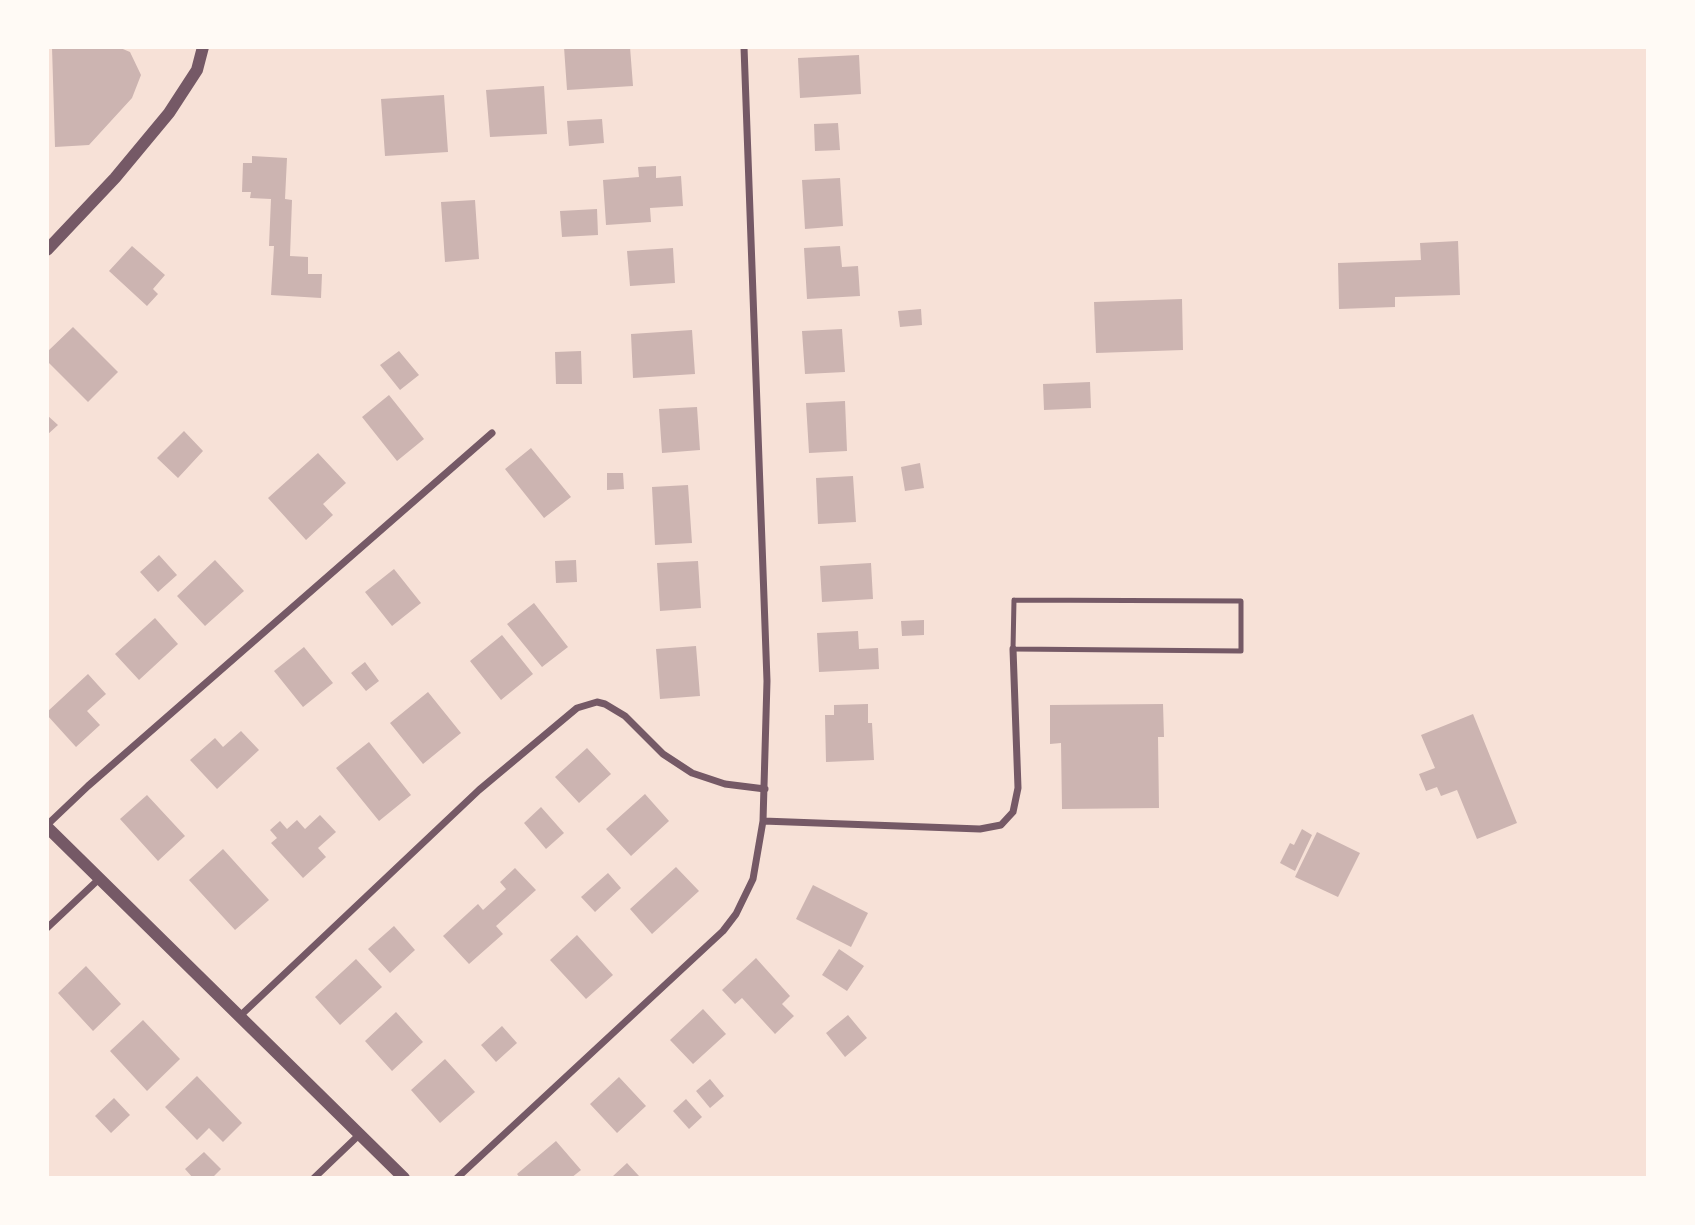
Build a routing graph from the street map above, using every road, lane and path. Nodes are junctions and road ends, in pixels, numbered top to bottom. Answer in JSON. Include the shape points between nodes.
{"nodes":[{"id":1,"x":203,"y":47,"type":"edge"},
{"id":2,"x":744,"y":47,"type":"edge"},
{"id":3,"x":47,"y":250,"type":"edge"},
{"id":4,"x":492,"y":433,"type":"dead end"},
{"id":5,"x":1013,"y":649,"type":"junction"},
{"id":6,"x":765,"y":789,"type":"junction"},
{"id":7,"x":763,"y":821,"type":"junction"},
{"id":8,"x":47,"y":826,"type":"edge"},
{"id":9,"x":99,"y":878,"type":"junction"},
{"id":10,"x":47,"y":928,"type":"edge"},
{"id":11,"x":241,"y":1015,"type":"junction"},
{"id":12,"x":360,"y":1134,"type":"junction"},
{"id":13,"x":314,"y":1178,"type":"edge"},
{"id":14,"x":404,"y":1178,"type":"edge"},
{"id":15,"x":457,"y":1178,"type":"edge"}],
"edges":[{"from":1,"to":3,"type":"street","via":[[197,70],[156,130]]},
{"from":2,"to":6,"type":"street","via":[[767,668]]},
{"from":4,"to":8,"type":"street"},
{"from":5,"to":5,"type":"lane","via":[[1241,651],[1241,601],[1014,600]]},
{"from":5,"to":7,"type":"street","via":[[1018,789],[1013,813],[1000,825],[980,829]]},
{"from":6,"to":7,"type":"street"},
{"from":6,"to":11,"type":"street","via":[[725,784],[692,773],[605,704],[577,708],[479,790]]},
{"from":7,"to":15,"type":"street","via":[[753,879],[723,931]]},
{"from":8,"to":9,"type":"street"},
{"from":9,"to":10,"type":"street"},
{"from":9,"to":11,"type":"street"},
{"from":11,"to":12,"type":"street"},
{"from":12,"to":13,"type":"street"},
{"from":12,"to":14,"type":"street"}]}
